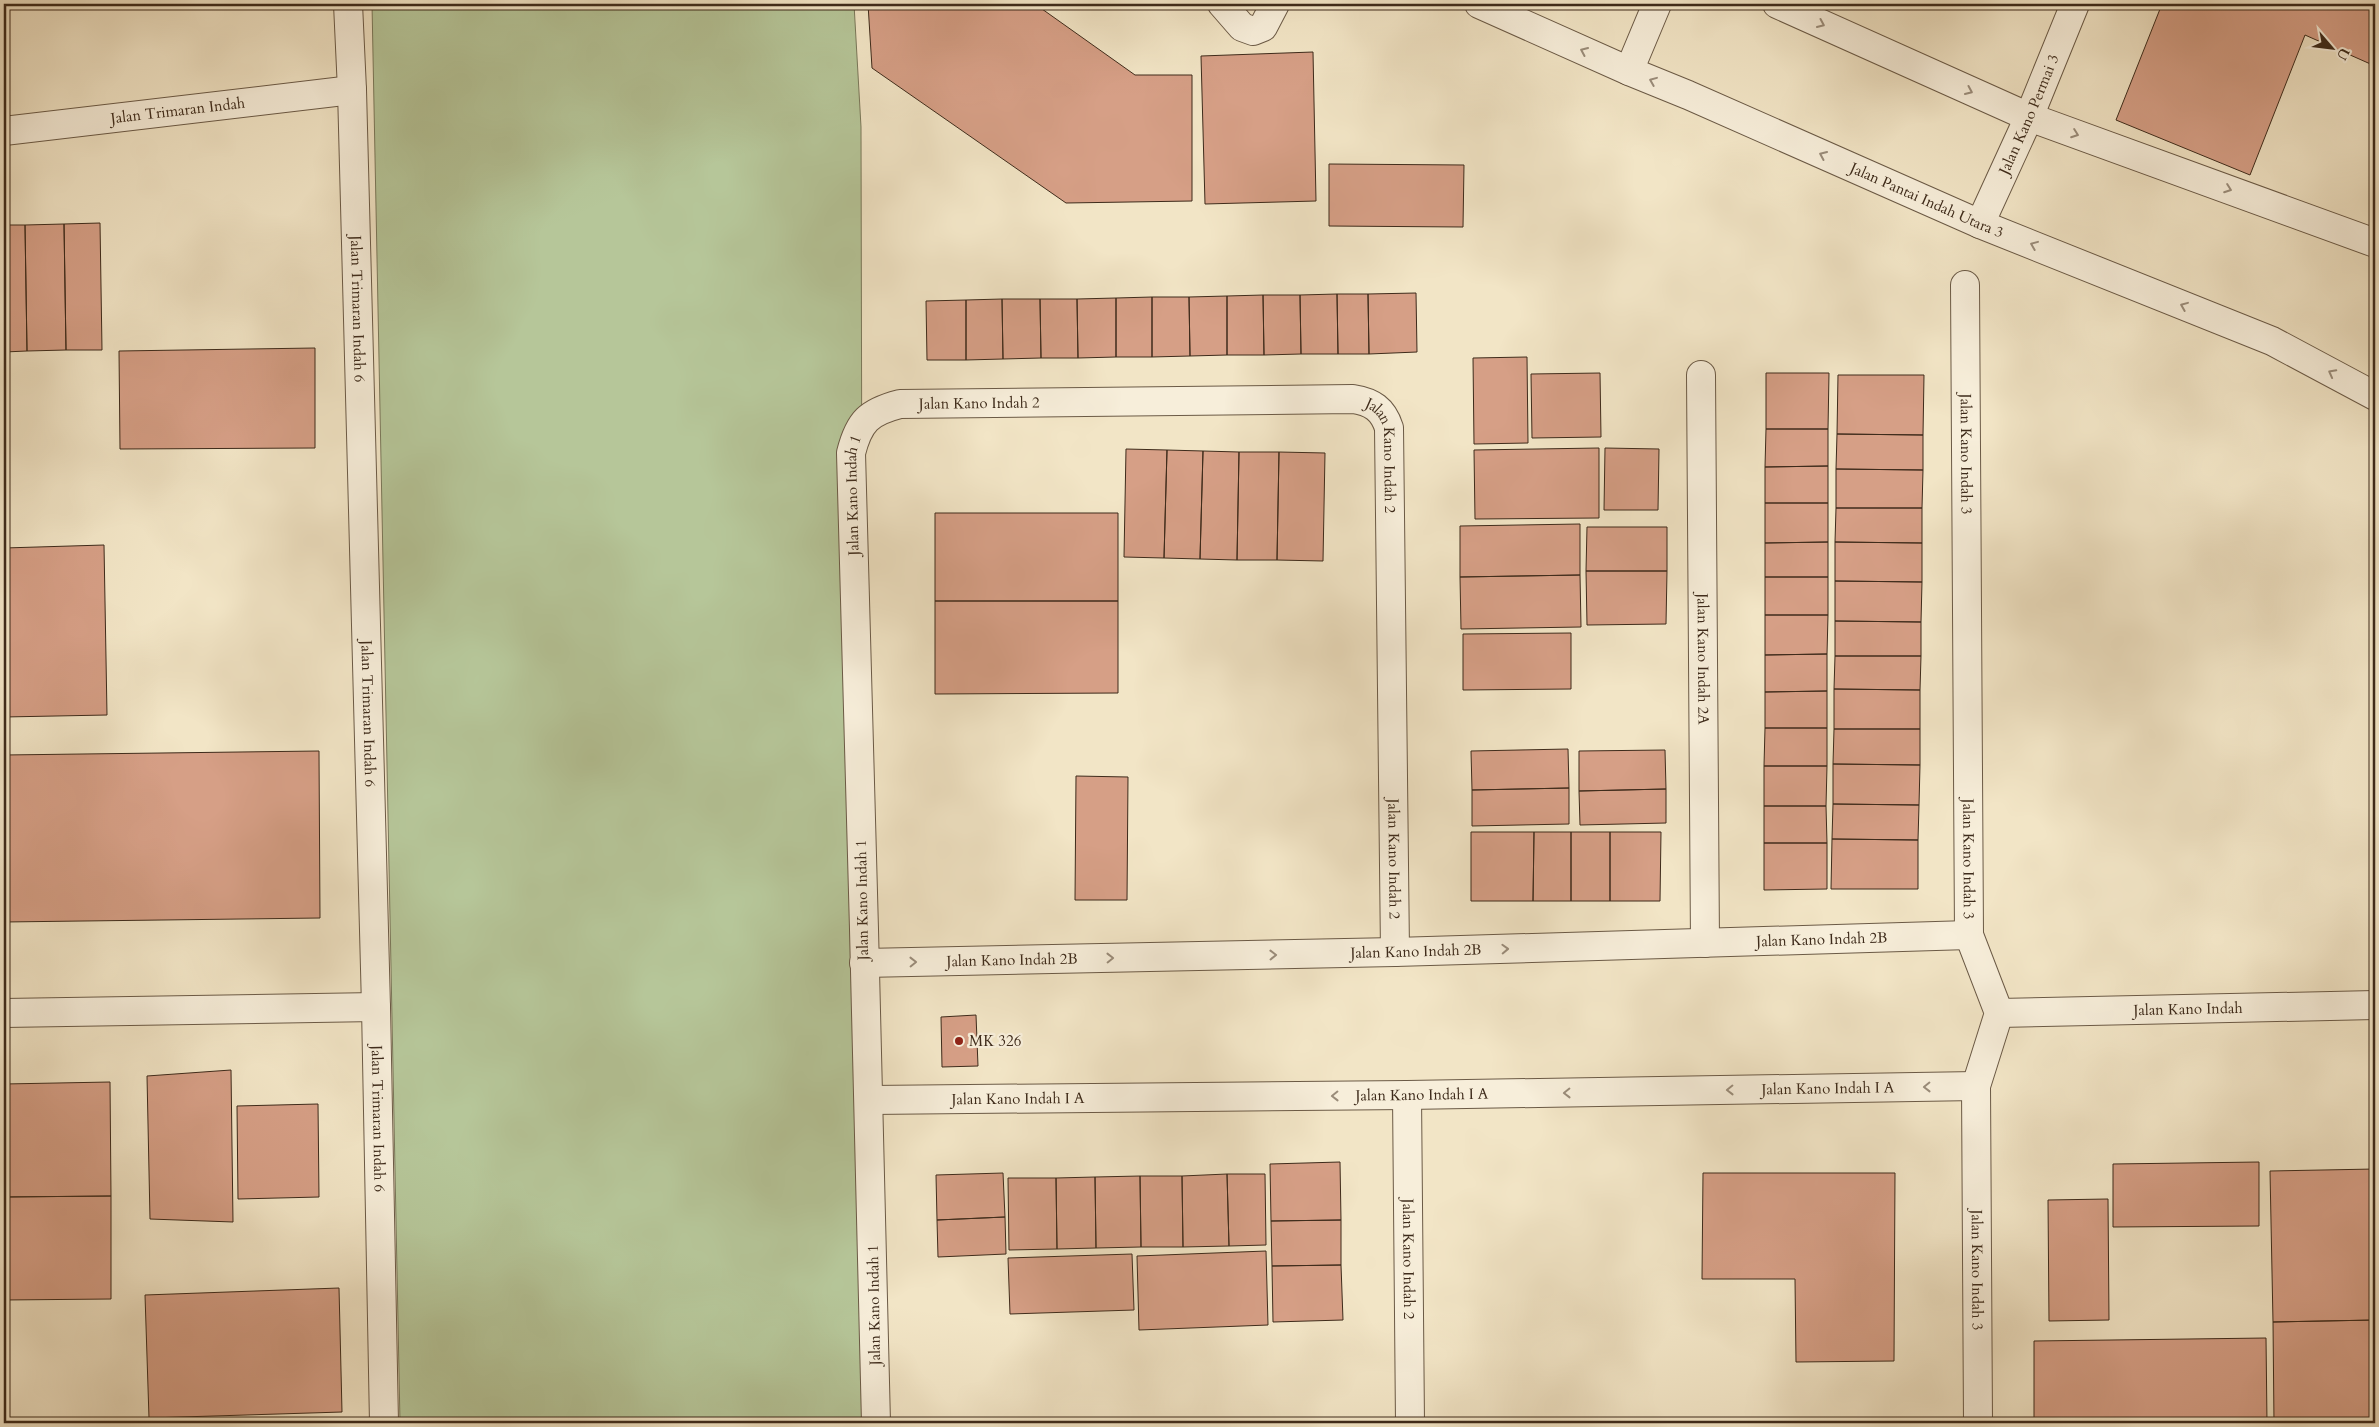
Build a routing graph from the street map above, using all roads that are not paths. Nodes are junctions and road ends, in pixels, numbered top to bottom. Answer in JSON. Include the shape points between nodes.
{"nodes":[{"id":1,"x":348,"y":4,"type":"edge"},
{"id":2,"x":1222,"y":4,"type":"edge"},
{"id":3,"x":1275,"y":4,"type":"edge"},
{"id":4,"x":1479,"y":4,"type":"edge"},
{"id":5,"x":1657,"y":4,"type":"edge"},
{"id":6,"x":1777,"y":4,"type":"edge"},
{"id":7,"x":2075,"y":4,"type":"edge"},
{"id":8,"x":1629,"y":71,"type":"junction"},
{"id":9,"x":352,"y":90,"type":"junction"},
{"id":10,"x":2029,"y":117,"type":"junction"},
{"id":11,"x":4,"y":131,"type":"edge"},
{"id":12,"x":1980,"y":224,"type":"junction"},
{"id":13,"x":2375,"y":243,"type":"edge"},
{"id":14,"x":1965,"y":285,"type":"dead end"},
{"id":15,"x":1701,"y":375,"type":"dead end"},
{"id":16,"x":2375,"y":396,"type":"edge"},
{"id":17,"x":900,"y":404,"type":"joint"},
{"id":18,"x":1969,"y":935,"type":"junction"},
{"id":19,"x":1705,"y":943,"type":"junction"},
{"id":20,"x":1395,"y":952,"type":"junction"},
{"id":21,"x":864,"y":963,"type":"junction"},
{"id":22,"x":2375,"y":1005,"type":"edge"},
{"id":23,"x":376,"y":1007,"type":"junction"},
{"id":24,"x":4,"y":1012,"type":"edge"},
{"id":25,"x":1999,"y":1013,"type":"junction"},
{"id":26,"x":1976,"y":1086,"type":"junction"},
{"id":27,"x":1407,"y":1095,"type":"junction"},
{"id":28,"x":870,"y":1100,"type":"junction"},
{"id":29,"x":384,"y":1423,"type":"edge"},
{"id":30,"x":876,"y":1423,"type":"edge"},
{"id":31,"x":1410,"y":1423,"type":"edge"},
{"id":32,"x":1978,"y":1423,"type":"edge"}],
"edges":[{"from":1,"to":9,"type":"street","name":"Jalan Trimaran Indah 6"},
{"from":2,"to":3,"type":"street","via":[[1242,27],[1253,32],[1263,27]]},
{"from":8,"to":4,"type":"street","name":"Jalan Pantai Indah Utara 3","one_way":true},
{"from":5,"to":8,"type":"street"},
{"from":6,"to":10,"type":"street","one_way":true},
{"from":7,"to":10,"type":"street","name":"Jalan Kano Permai 3"},
{"from":12,"to":8,"type":"street","name":"Jalan Pantai Indah Utara 3","one_way":true},
{"from":9,"to":11,"type":"street","name":"Jalan Trimaran Indah"},
{"from":9,"to":23,"type":"street","name":"Jalan Trimaran Indah 6"},
{"from":10,"to":12,"type":"street","name":"Jalan Kano Permai 3"},
{"from":10,"to":13,"type":"street","one_way":true},
{"from":16,"to":12,"type":"street","name":"Jalan Pantai Indah Utara 3","one_way":true,"via":[[2272,341]]},
{"from":14,"to":18,"type":"street","name":"Jalan Kano Indah 3"},
{"from":15,"to":19,"type":"street","name":"Jalan Kano Indah 2A"},
{"from":17,"to":20,"type":"street","name":"Jalan Kano Indah 2","via":[[1353,399],[1366,401],[1378,408],[1386,417],[1389,428]]},
{"from":17,"to":21,"type":"street","name":"Jalan Kano Indah 1","via":[[878,410],[864,421],[851,453]]},
{"from":18,"to":19,"type":"street","name":"Jalan Kano Indah 2B"},
{"from":18,"to":25,"type":"street","name":"Jalan Kano Indah 3"},
{"from":20,"to":19,"type":"street","name":"Jalan Kano Indah 2B","one_way":true},
{"from":21,"to":20,"type":"street","name":"Jalan Kano Indah 2B","one_way":true},
{"from":21,"to":28,"type":"street","name":"Jalan Kano Indah 1"},
{"from":22,"to":25,"type":"street","name":"Jalan Kano Indah"},
{"from":23,"to":24,"type":"street"},
{"from":23,"to":29,"type":"street","name":"Jalan Trimaran Indah 6"},
{"from":25,"to":26,"type":"street","name":"Jalan Kano Indah 3"},
{"from":26,"to":27,"type":"street","name":"Jalan Kano Indah I A","one_way":true},
{"from":26,"to":32,"type":"street","name":"Jalan Kano Indah 3"},
{"from":27,"to":28,"type":"street","name":"Jalan Kano Indah I A","one_way":true},
{"from":27,"to":31,"type":"street","name":"Jalan Kano Indah 2"},
{"from":28,"to":30,"type":"street","name":"Jalan Kano Indah 1"}]}
